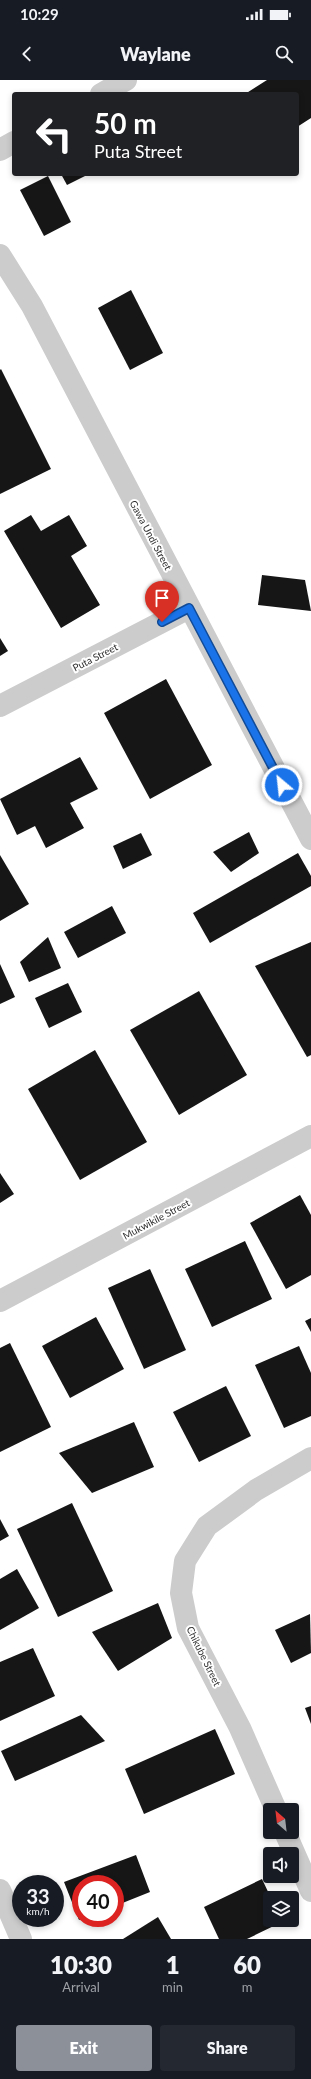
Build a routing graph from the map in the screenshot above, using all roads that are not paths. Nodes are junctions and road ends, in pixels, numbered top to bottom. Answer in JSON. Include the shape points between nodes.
{"nodes":[{"id":1,"x":126,"y":80,"type":"edge"},
{"id":2,"x":105,"y":92,"type":"edge"},
{"id":3,"x":12,"y":143,"type":"edge"},
{"id":4,"x":0,"y":150,"type":"edge"},
{"id":5,"x":0,"y":255,"type":"edge"},
{"id":6,"x":189,"y":608,"type":"junction"},
{"id":7,"x":0,"y":706,"type":"edge"},
{"id":8,"x":311,"y":839,"type":"edge"},
{"id":9,"x":311,"y":1136,"type":"edge"},
{"id":10,"x":0,"y":1301,"type":"edge"},
{"id":11,"x":311,"y":1458,"type":"edge"},
{"id":12,"x":273,"y":1803,"type":"edge"},
{"id":13,"x":288,"y":1839,"type":"edge"},
{"id":14,"x":0,"y":1890,"type":"edge"},
{"id":15,"x":311,"y":1891,"type":"edge"},
{"id":16,"x":21,"y":1939,"type":"edge"}],
"edges":[{"from":1,"to":2,"type":"street"},
{"from":3,"to":4,"type":"street"},
{"from":5,"to":6,"type":"street","name":"Gawa Undi Street","via":[[32,306]]},
{"from":6,"to":7,"type":"street","name":"Puta Street"},
{"from":6,"to":8,"type":"street","name":"Gawa Undi Street"},
{"from":9,"to":10,"type":"street","name":"Mukwikile Street"},
{"from":11,"to":12,"type":"street","name":"Chikube Street","via":[[256,1490],[207,1526],[185,1561],[181,1593],[188,1628],[240,1728]]},
{"from":13,"to":15,"type":"street"},
{"from":14,"to":16,"type":"street"}]}
